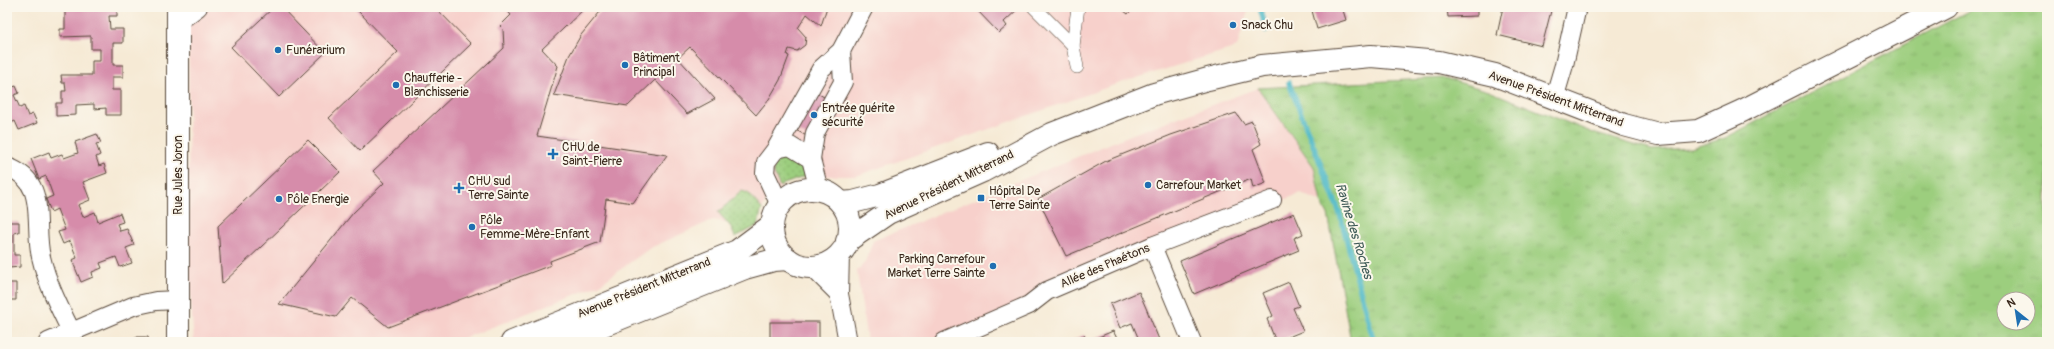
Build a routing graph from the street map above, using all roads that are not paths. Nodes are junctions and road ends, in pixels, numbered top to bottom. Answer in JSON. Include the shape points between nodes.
{"nodes":[{"id":1,"x":198,"y":7,"type":"edge"},
{"id":2,"x":864,"y":7,"type":"edge"},
{"id":3,"x":1034,"y":7,"type":"edge"},
{"id":4,"x":1078,"y":7,"type":"edge"},
{"id":5,"x":1577,"y":7,"type":"edge"},
{"id":6,"x":1946,"y":7,"type":"edge"},
{"id":7,"x":178,"y":15,"type":"edge"},
{"id":8,"x":1073,"y":46,"type":"junction"},
{"id":9,"x":842,"y":51,"type":"junction"},
{"id":10,"x":1077,"y":67,"type":"dead end"},
{"id":11,"x":1554,"y":99,"type":"junction"},
{"id":12,"x":1052,"y":134,"type":"junction"},
{"id":13,"x":776,"y":149,"type":"junction"},
{"id":14,"x":811,"y":158,"type":"junction"},
{"id":15,"x":7,"y":167,"type":"edge"},
{"id":16,"x":819,"y":190,"type":"junction"},
{"id":17,"x":1272,"y":200,"type":"dead end"},
{"id":18,"x":840,"y":203,"type":"junction"},
{"id":19,"x":780,"y":205,"type":"junction"},
{"id":20,"x":772,"y":225,"type":"junction"},
{"id":21,"x":1152,"y":246,"type":"junction"},
{"id":22,"x":844,"y":247,"type":"junction"},
{"id":23,"x":788,"y":259,"type":"junction"},
{"id":24,"x":812,"y":267,"type":"junction"},
{"id":25,"x":839,"y":294,"type":"junction"},
{"id":26,"x":178,"y":300,"type":"junction"},
{"id":27,"x":71,"y":331,"type":"junction"},
{"id":28,"x":48,"y":342,"type":"edge"},
{"id":29,"x":178,"y":342,"type":"edge"},
{"id":30,"x":512,"y":342,"type":"edge"},
{"id":31,"x":562,"y":342,"type":"edge"},
{"id":32,"x":848,"y":342,"type":"edge"},
{"id":33,"x":944,"y":342,"type":"edge"},
{"id":34,"x":1192,"y":342,"type":"edge"}],
"edges":[{"from":1,"to":7,"type":"street"},
{"from":2,"to":9,"type":"street"},
{"from":3,"to":8,"type":"street"},
{"from":4,"to":8,"type":"street"},
{"from":5,"to":11,"type":"street"},
{"from":6,"to":11,"type":"main road","name":"Avenue Président Mitterrand","via":[[1749,108],[1698,131],[1658,134],[1624,125]]},
{"from":7,"to":26,"type":"main road","name":"Rue Jules Joron"},
{"from":8,"to":10,"type":"street"},
{"from":9,"to":13,"type":"street","via":[[821,69]]},
{"from":9,"to":14,"type":"street","via":[[843,82],[815,133]]},
{"from":11,"to":12,"type":"main road","name":"Avenue Président Mitterrand","via":[[1495,75],[1446,64],[1371,56],[1262,66],[1208,79],[1154,94]]},
{"from":12,"to":18,"type":"main road","name":"Avenue Président Mitterrand","via":[[1018,142],[880,195]]},
{"from":12,"to":22,"type":"main road","name":"Avenue Président Mitterrand","via":[[983,171],[888,213]]},
{"from":13,"to":14,"type":"street","via":[[790,146]]},
{"from":13,"to":19,"type":"street","via":[[769,155],[765,168]]},
{"from":14,"to":16,"type":"street"},
{"from":15,"to":27,"type":"street","via":[[20,172],[30,183],[35,195],[40,256],[56,300]]},
{"from":16,"to":18,"type":"main road","via":[[828,193]]},
{"from":16,"to":19,"type":"main road","via":[[797,192]]},
{"from":17,"to":21,"type":"street","name":"Allée des Phaétons"},
{"from":18,"to":22,"type":"main road","via":[[847,214],[849,228]]},
{"from":19,"to":20,"type":"main road","via":[[774,214]]},
{"from":20,"to":23,"type":"main road","via":[[775,244]]},
{"from":20,"to":30,"type":"main road","name":"Avenue Président Mitterrand","via":[[737,251]]},
{"from":21,"to":33,"type":"street","name":"Allée des Phaétons","via":[[1047,291],[1029,305]]},
{"from":21,"to":34,"type":"street"},
{"from":22,"to":24,"type":"main road","via":[[822,265]]},
{"from":22,"to":25,"type":"street"},
{"from":23,"to":24,"type":"main road"},
{"from":23,"to":31,"type":"main road","name":"Avenue Président Mitterrand","via":[[745,268]]},
{"from":24,"to":25,"type":"street"},
{"from":25,"to":32,"type":"street"},
{"from":26,"to":27,"type":"street","via":[[133,306]]},
{"from":26,"to":29,"type":"main road","name":"Rue Jules Joron"},
{"from":27,"to":28,"type":"street"}]}
